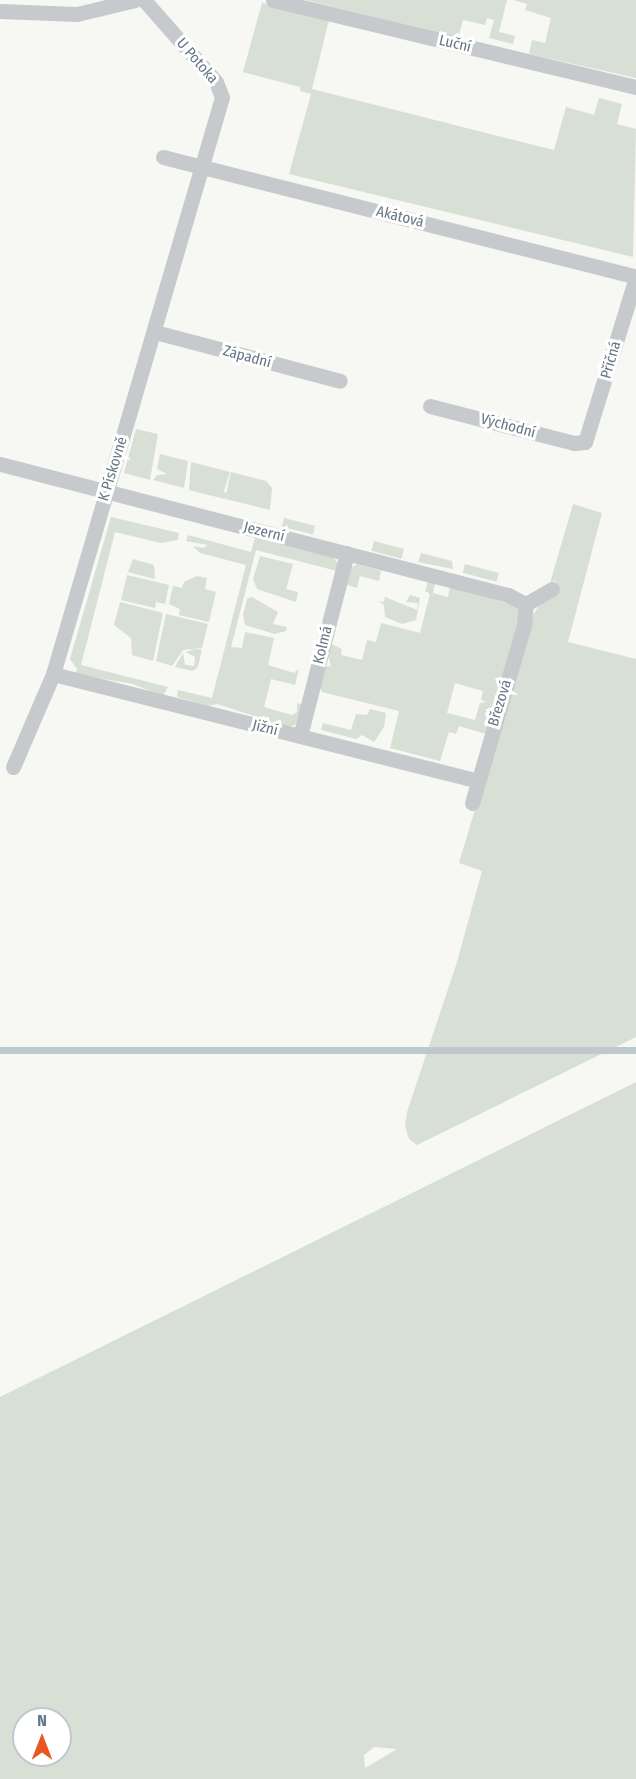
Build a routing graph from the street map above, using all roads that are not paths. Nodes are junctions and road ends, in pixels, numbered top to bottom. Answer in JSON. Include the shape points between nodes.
{"nodes":[{"id":1,"x":135,"y":0,"type":"edge"},
{"id":2,"x":144,"y":0,"type":"edge"},
{"id":3,"x":273,"y":0,"type":"edge"},
{"id":4,"x":0,"y":11,"type":"edge"},
{"id":5,"x":636,"y":87,"type":"edge"},
{"id":6,"x":163,"y":157,"type":"dead end"},
{"id":7,"x":203,"y":167,"type":"junction"},
{"id":8,"x":636,"y":277,"type":"edge"},
{"id":9,"x":155,"y":332,"type":"junction"},
{"id":10,"x":340,"y":381,"type":"dead end"},
{"id":11,"x":430,"y":406,"type":"dead end"},
{"id":12,"x":585,"y":442,"type":"joint"},
{"id":13,"x":0,"y":464,"type":"edge"},
{"id":14,"x":106,"y":491,"type":"junction"},
{"id":15,"x":347,"y":553,"type":"junction"},
{"id":16,"x":552,"y":589,"type":"dead end"},
{"id":17,"x":526,"y":604,"type":"junction"},
{"id":18,"x":52,"y":674,"type":"junction"},
{"id":19,"x":300,"y":736,"type":"junction"},
{"id":20,"x":13,"y":767,"type":"dead end"},
{"id":21,"x":478,"y":781,"type":"junction"},
{"id":22,"x":472,"y":802,"type":"dead end"}],
"edges":[{"from":1,"to":4,"type":"street","via":[[70,15]]},
{"from":2,"to":7,"type":"street","name":"U Potoka","via":[[222,91]]},
{"from":3,"to":5,"type":"street","name":"Luční"},
{"from":6,"to":7,"type":"street","name":"Akátová"},
{"from":7,"to":8,"type":"street","name":"Akátová"},
{"from":7,"to":9,"type":"street","name":"K Pískovně"},
{"from":8,"to":12,"type":"street","name":"Příčná"},
{"from":9,"to":10,"type":"street","name":"Západní"},
{"from":9,"to":14,"type":"street","name":"K Pískovně"},
{"from":11,"to":12,"type":"street","name":"Východní","via":[[574,443]]},
{"from":13,"to":14,"type":"street","name":"Jezerní"},
{"from":14,"to":15,"type":"street","name":"Jezerní"},
{"from":14,"to":18,"type":"street","name":"K Pískovně"},
{"from":15,"to":17,"type":"street","name":"Jezerní","via":[[516,597]]},
{"from":15,"to":19,"type":"street","name":"Kolmá"},
{"from":16,"to":17,"type":"street"},
{"from":17,"to":21,"type":"street","name":"Březová","via":[[524,624]]},
{"from":18,"to":19,"type":"street","name":"Jižní"},
{"from":18,"to":20,"type":"street","name":"K Pískovně"},
{"from":19,"to":21,"type":"street","name":"Jižní"},
{"from":21,"to":22,"type":"street","name":"Březová"}]}
